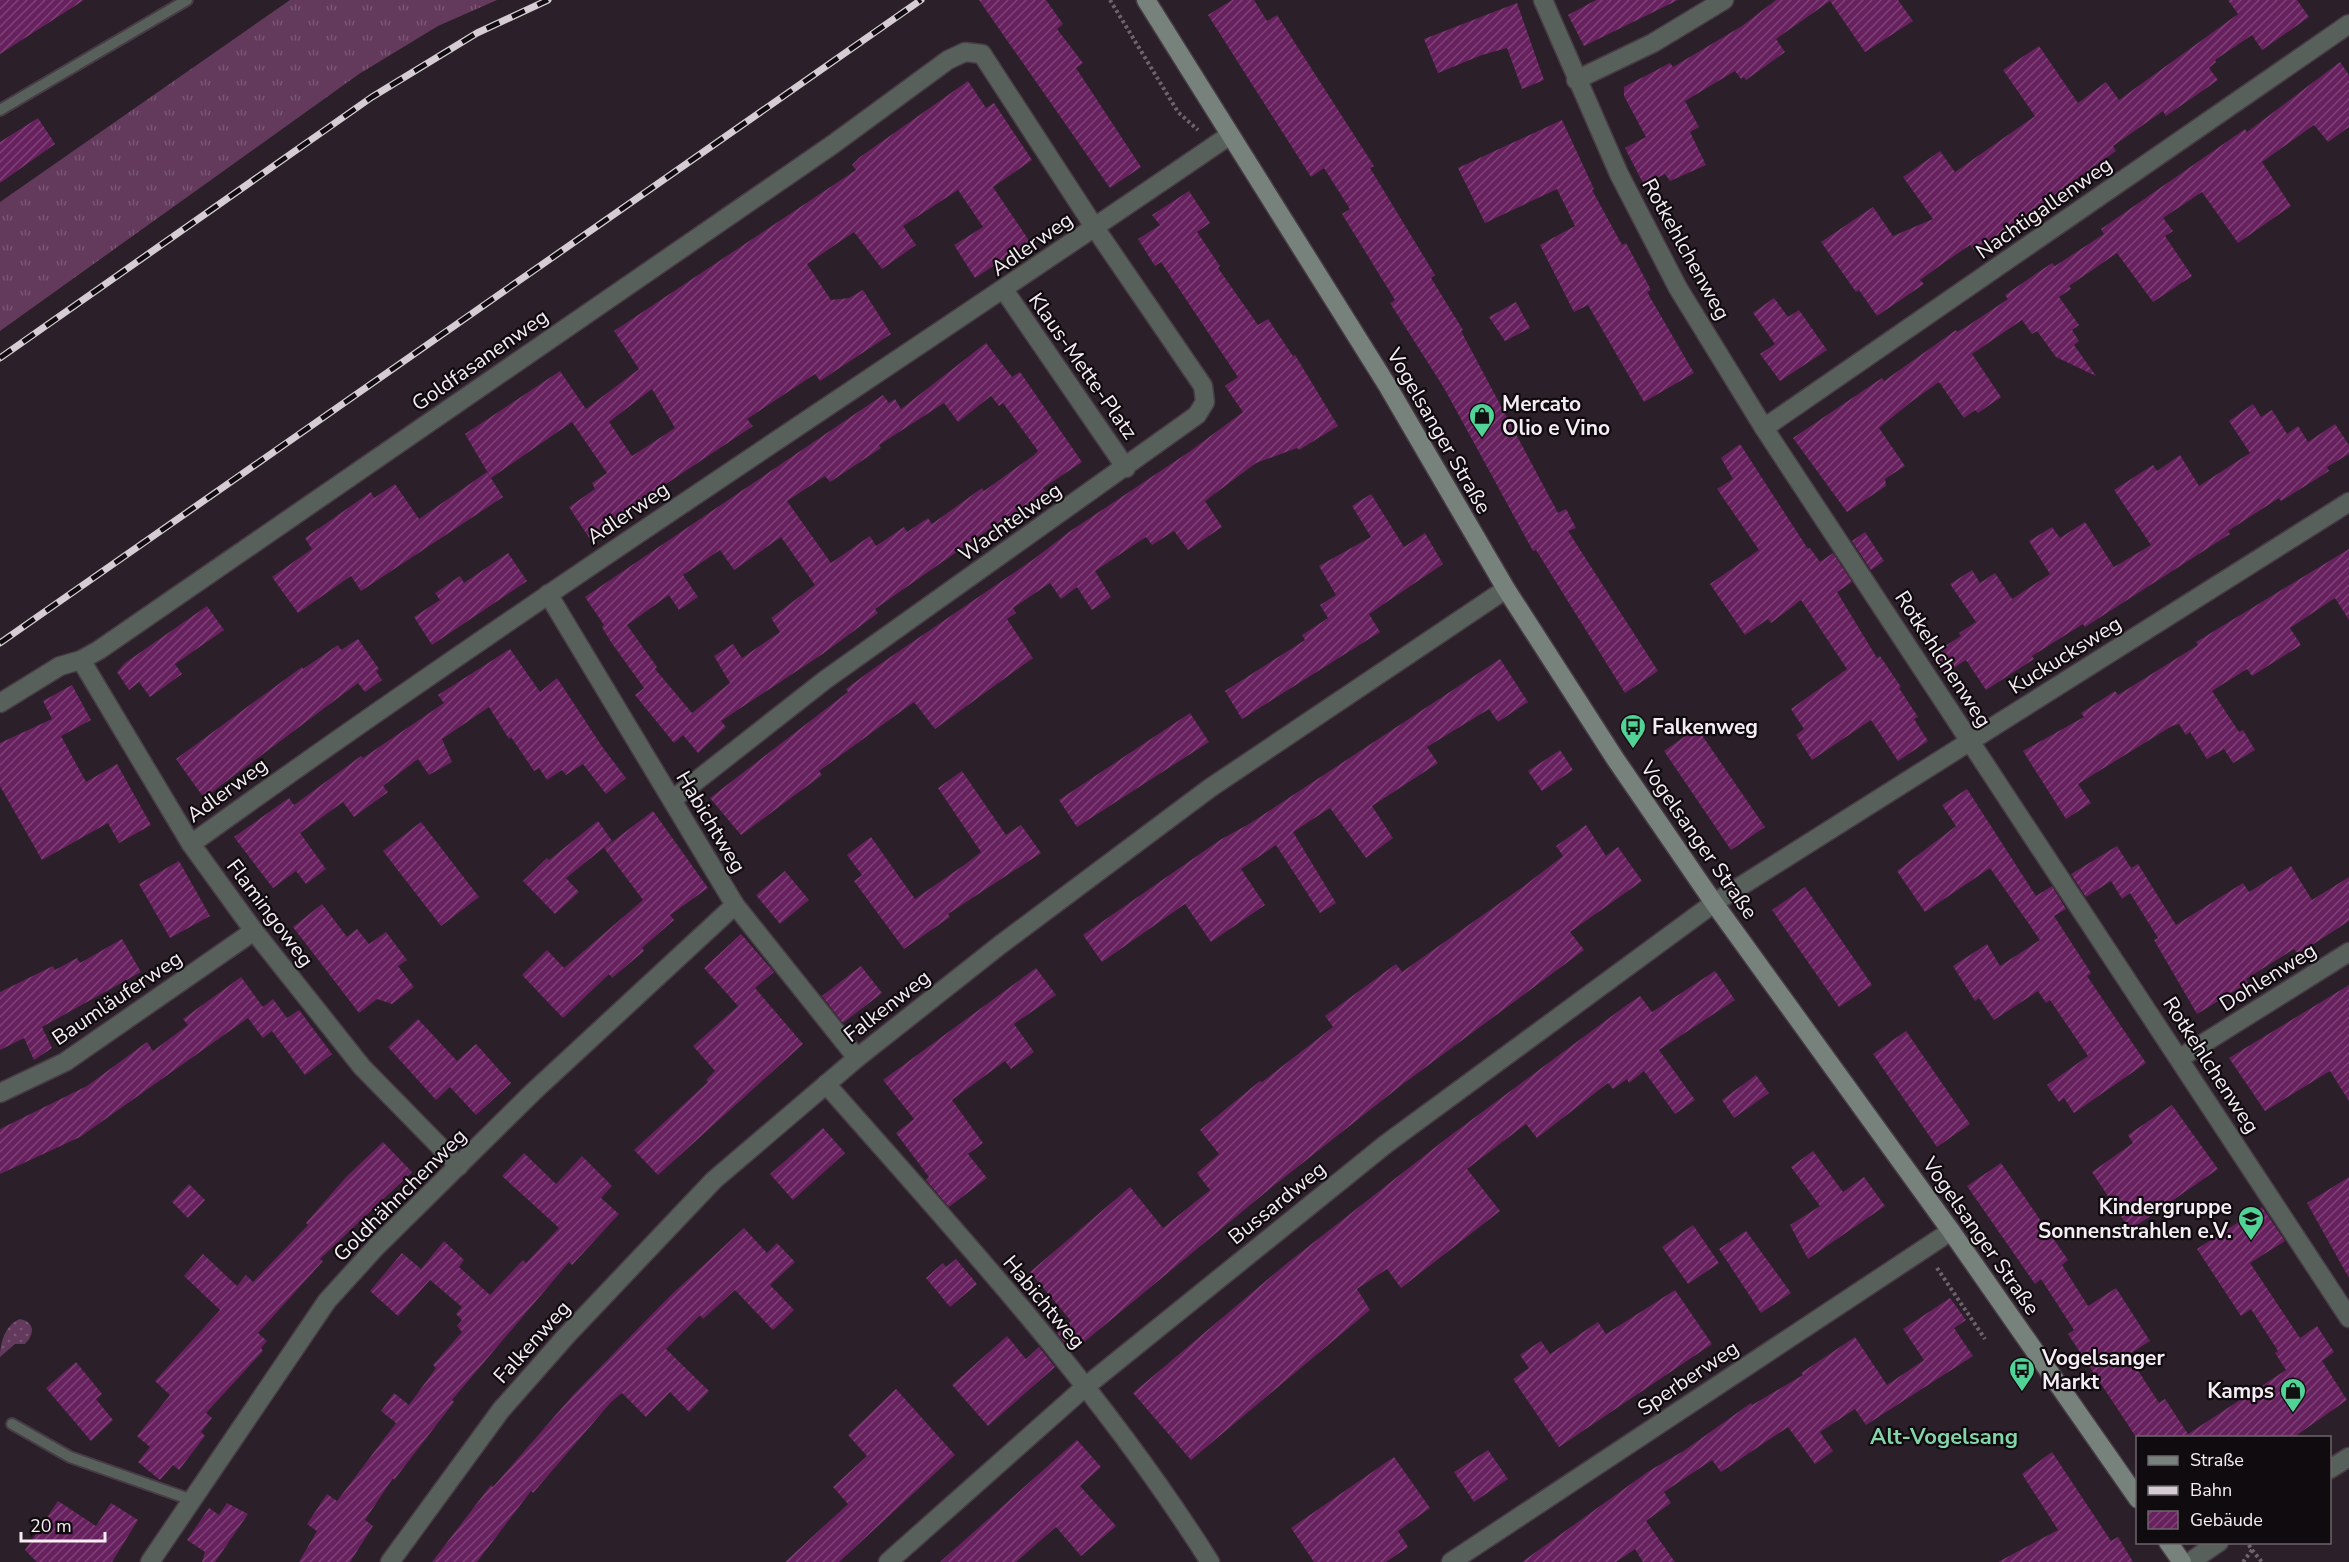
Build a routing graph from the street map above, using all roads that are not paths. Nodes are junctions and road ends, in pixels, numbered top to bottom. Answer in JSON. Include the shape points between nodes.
{"nodes":[{"id":1,"x":187,"y":0,"type":"edge"},
{"id":2,"x":1146,"y":0,"type":"edge"},
{"id":3,"x":1543,"y":0,"type":"edge"},
{"id":4,"x":1724,"y":0,"type":"edge"},
{"id":5,"x":2349,"y":24,"type":"edge"},
{"id":6,"x":982,"y":54,"type":"joint"},
{"id":7,"x":1576,"y":80,"type":"junction"},
{"id":8,"x":0,"y":110,"type":"edge"},
{"id":9,"x":1230,"y":135,"type":"junction"},
{"id":10,"x":1095,"y":228,"type":"junction"},
{"id":11,"x":1004,"y":290,"type":"junction"},
{"id":12,"x":1764,"y":428,"type":"junction"},
{"id":13,"x":1126,"y":468,"type":"junction"},
{"id":14,"x":2349,"y":502,"type":"edge"},
{"id":15,"x":1506,"y":589,"type":"junction"},
{"id":16,"x":548,"y":594,"type":"junction"},
{"id":17,"x":81,"y":660,"type":"junction"},
{"id":18,"x":0,"y":703,"type":"edge"},
{"id":19,"x":1970,"y":741,"type":"junction"},
{"id":20,"x":672,"y":800,"type":"junction"},
{"id":21,"x":191,"y":844,"type":"junction"},
{"id":22,"x":1714,"y":903,"type":"junction"},
{"id":23,"x":735,"y":905,"type":"junction"},
{"id":24,"x":254,"y":931,"type":"junction"},
{"id":25,"x":2349,"y":952,"type":"edge"},
{"id":26,"x":857,"y":1058,"type":"junction"},
{"id":27,"x":2180,"y":1058,"type":"junction"},
{"id":28,"x":826,"y":1084,"type":"junction"},
{"id":29,"x":0,"y":1093,"type":"edge"},
{"id":30,"x":459,"y":1166,"type":"junction"},
{"id":31,"x":1950,"y":1231,"type":"junction"},
{"id":32,"x":2349,"y":1318,"type":"edge"},
{"id":33,"x":1085,"y":1387,"type":"junction"},
{"id":34,"x":12,"y":1424,"type":"dead end"},
{"id":35,"x":2349,"y":1458,"type":"edge"},
{"id":36,"x":2331,"y":1468,"type":"edge"},
{"id":37,"x":2136,"y":1496,"type":"edge"},
{"id":38,"x":192,"y":1500,"type":"junction"},
{"id":39,"x":2169,"y":1544,"type":"edge"},
{"id":40,"x":2216,"y":1544,"type":"edge"},
{"id":41,"x":150,"y":1562,"type":"edge"},
{"id":42,"x":390,"y":1562,"type":"edge"},
{"id":43,"x":888,"y":1562,"type":"edge"},
{"id":44,"x":1210,"y":1562,"type":"edge"},
{"id":45,"x":1450,"y":1562,"type":"edge"},
{"id":46,"x":2182,"y":1562,"type":"edge"},
{"id":47,"x":2190,"y":1562,"type":"edge"}],
"edges":[{"from":1,"to":8,"type":"lane"},
{"from":2,"to":9,"type":"street","name":"Vogelsanger Straße"},
{"from":3,"to":7,"type":"street","name":"Rotkehlchenweg"},
{"from":4,"to":7,"type":"street","via":[[1653,43]]},
{"from":5,"to":12,"type":"street","name":"Nachtigallenweg"},
{"from":6,"to":10,"type":"street","name":"Adlerweg"},
{"from":6,"to":17,"type":"street","name":"Goldfasanenweg","via":[[965,52],[948,60],[832,145]]},
{"from":7,"to":12,"type":"street","name":"Rotkehlchenweg","via":[[1678,288]]},
{"from":9,"to":10,"type":"street","name":"Adlerweg"},
{"from":9,"to":15,"type":"street","name":"Vogelsanger Straße","via":[[1387,386]]},
{"from":10,"to":11,"type":"street","name":"Adlerweg"},
{"from":10,"to":13,"type":"street","name":"Wachtelweg","via":[[1203,386],[1205,402],[1197,415]]},
{"from":11,"to":13,"type":"street","name":"Klaus-Mette-Platz"},
{"from":11,"to":16,"type":"street","name":"Adlerweg"},
{"from":12,"to":19,"type":"street","name":"Rotkehlchenweg"},
{"from":13,"to":20,"type":"street","name":"Wachtelweg","via":[[825,680]]},
{"from":14,"to":19,"type":"street","name":"Kuckucksweg"},
{"from":15,"to":22,"type":"street","name":"Vogelsanger Straße"},
{"from":15,"to":26,"type":"street","name":"Falkenweg","via":[[1210,788]]},
{"from":16,"to":20,"type":"street","name":"Habichtweg"},
{"from":16,"to":21,"type":"street","name":"Adlerweg"},
{"from":17,"to":18,"type":"street","name":"Goldfasanenweg","via":[[60,666]]},
{"from":17,"to":21,"type":"street","name":"Flamingoweg"},
{"from":19,"to":22,"type":"street","name":"Kuckucksweg"},
{"from":19,"to":27,"type":"street","name":"Rotkehlchenweg"},
{"from":20,"to":23,"type":"street","name":"Habichtweg"},
{"from":21,"to":24,"type":"street","name":"Flamingoweg"},
{"from":22,"to":31,"type":"street","name":"Vogelsanger Straße"},
{"from":22,"to":33,"type":"street","name":"Bussardweg","via":[[1386,1144]]},
{"from":23,"to":26,"type":"street","name":"Habichtweg"},
{"from":23,"to":30,"type":"street","name":"Goldhähnchenweg"},
{"from":24,"to":29,"type":"street","name":"Baumläuferweg","via":[[65,1062]]},
{"from":24,"to":30,"type":"street","name":"Flamingoweg","via":[[362,1067]]},
{"from":25,"to":27,"type":"street","name":"Dohlenweg"},
{"from":26,"to":28,"type":"street","name":"Falkenweg"},
{"from":27,"to":32,"type":"street","name":"Rotkehlchenweg"},
{"from":28,"to":33,"type":"street","name":"Habichtweg","via":[[956,1231]]},
{"from":28,"to":42,"type":"street","name":"Falkenweg","via":[[714,1180],[567,1335],[501,1410]]},
{"from":30,"to":38,"type":"street","name":"Goldhähnchenweg","via":[[327,1301]]},
{"from":31,"to":37,"type":"street","name":"Vogelsanger Straße"},
{"from":31,"to":45,"type":"street","name":"Sperberweg"},
{"from":33,"to":43,"type":"street","name":"Bussardweg"},
{"from":33,"to":44,"type":"street","name":"Habichtweg"},
{"from":34,"to":38,"type":"lane","via":[[69,1457]]},
{"from":35,"to":36,"type":"street"},
{"from":38,"to":41,"type":"street","name":"Goldhähnchenweg"},
{"from":39,"to":46,"type":"street"},
{"from":40,"to":47,"type":"street"}]}
